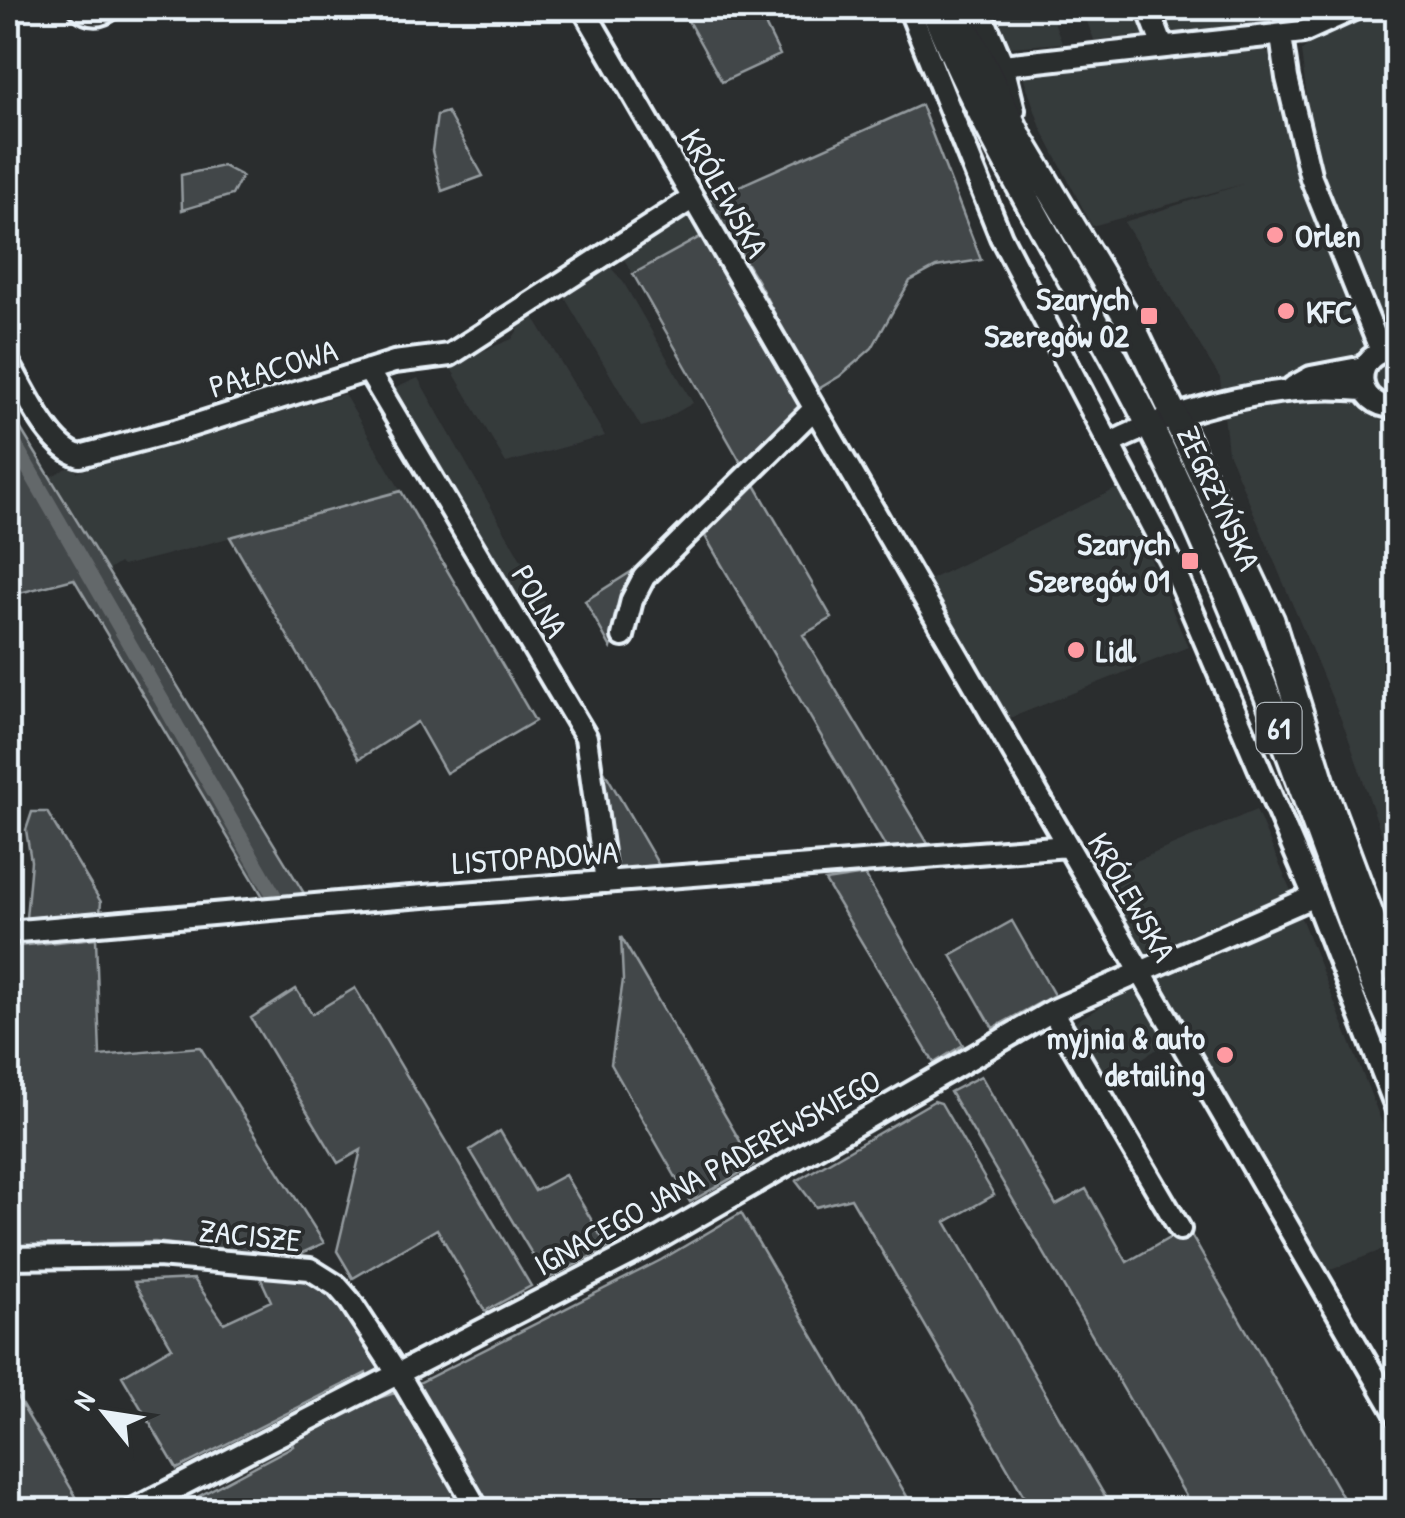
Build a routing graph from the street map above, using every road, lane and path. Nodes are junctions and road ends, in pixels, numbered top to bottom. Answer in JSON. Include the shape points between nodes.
{"nodes":[{"id":1,"x":80,"y":8,"type":"edge"},
{"id":2,"x":111,"y":8,"type":"edge"},
{"id":3,"x":583,"y":8,"type":"edge"},
{"id":4,"x":909,"y":8,"type":"edge"},
{"id":5,"x":932,"y":8,"type":"edge"},
{"id":6,"x":956,"y":8,"type":"edge"},
{"id":7,"x":979,"y":8,"type":"edge"},
{"id":8,"x":1148,"y":8,"type":"edge"},
{"id":9,"x":1356,"y":8,"type":"edge"},
{"id":10,"x":1281,"y":36,"type":"junction"},
{"id":11,"x":1163,"y":47,"type":"junction"},
{"id":12,"x":1003,"y":65,"type":"junction"},
{"id":13,"x":1020,"y":139,"type":"junction"},
{"id":14,"x":693,"y":198,"type":"junction"},
{"id":15,"x":1389,"y":350,"type":"edge"},
{"id":16,"x":8,"y":362,"type":"edge"},
{"id":17,"x":1364,"y":367,"type":"junction"},
{"id":18,"x":368,"y":370,"type":"junction"},
{"id":19,"x":1364,"y":390,"type":"junction"},
{"id":20,"x":1287,"y":391,"type":"junction"},
{"id":21,"x":1398,"y":407,"type":"edge"},
{"id":22,"x":814,"y":408,"type":"junction"},
{"id":23,"x":1176,"y":415,"type":"junction"},
{"id":24,"x":1149,"y":424,"type":"junction"},
{"id":25,"x":1111,"y":443,"type":"junction"},
{"id":26,"x":622,"y":636,"type":"dead end"},
{"id":27,"x":1068,"y":846,"type":"junction"},
{"id":28,"x":606,"y":882,"type":"junction"},
{"id":29,"x":1314,"y":896,"type":"junction"},
{"id":30,"x":8,"y":932,"type":"edge"},
{"id":31,"x":1140,"y":970,"type":"junction"},
{"id":32,"x":1398,"y":975,"type":"edge"},
{"id":33,"x":1052,"y":1011,"type":"junction"},
{"id":34,"x":1398,"y":1037,"type":"edge"},
{"id":35,"x":1398,"y":1112,"type":"edge"},
{"id":36,"x":1180,"y":1229,"type":"dead end"},
{"id":37,"x":8,"y":1258,"type":"edge"},
{"id":38,"x":1398,"y":1370,"type":"edge"},
{"id":39,"x":396,"y":1373,"type":"junction"},
{"id":40,"x":1376,"y":1379,"type":"junction"},
{"id":41,"x":1398,"y":1417,"type":"edge"},
{"id":42,"x":133,"y":1510,"type":"edge"},
{"id":43,"x":478,"y":1510,"type":"edge"}],
"edges":[{"from":1,"to":2,"type":"street","via":[[91,15]]},
{"from":3,"to":14,"type":"street","name":"KRÓLEWSKA"},
{"from":4,"to":25,"type":"street","via":[[1001,238]]},
{"from":5,"to":24,"type":"main road","name":"ZEGRZYŃSKA","number":"61"},
{"from":6,"to":13,"type":"main road","name":"ZEGRZYŃSKA","number":"61"},
{"from":7,"to":12,"type":"street"},
{"from":8,"to":11,"type":"street"},
{"from":9,"to":10,"type":"street"},
{"from":10,"to":11,"type":"street"},
{"from":10,"to":15,"type":"street","via":[[1311,178]]},
{"from":11,"to":12,"type":"street"},
{"from":12,"to":13,"type":"street"},
{"from":13,"to":23,"type":"main road","name":"ZEGRZYŃSKA","number":"61","via":[[1132,326]]},
{"from":14,"to":18,"type":"street","name":"PAŁACOWA","via":[[450,355]]},
{"from":14,"to":22,"type":"street","name":"KRÓLEWSKA"},
{"from":15,"to":17,"type":"street"},
{"from":16,"to":18,"type":"street","name":"PAŁACOWA","via":[[57,443],[80,456]]},
{"from":17,"to":19,"type":"street"},
{"from":17,"to":20,"type":"street","via":[[1311,377]]},
{"from":18,"to":28,"type":"street","name":"POLNA","via":[[586,737]]},
{"from":19,"to":20,"type":"street"},
{"from":19,"to":21,"type":"street","via":[[1376,403]]},
{"from":20,"to":23,"type":"street"},
{"from":22,"to":26,"type":"street","via":[[644,578]]},
{"from":22,"to":27,"type":"street","name":"KRÓLEWSKA"},
{"from":23,"to":24,"type":"street"},
{"from":23,"to":32,"type":"main road","name":"ZEGRZYŃSKA","number":"61","via":[[1271,620],[1325,794]]},
{"from":24,"to":25,"type":"street"},
{"from":24,"to":34,"type":"main road","name":"ZEGRZYŃSKA","number":"61","via":[[1240,620]]},
{"from":25,"to":29,"type":"street","via":[[1173,566]]},
{"from":27,"to":28,"type":"street","name":"LISTOPADOWA"},
{"from":27,"to":31,"type":"street","name":"KRÓLEWSKA"},
{"from":28,"to":30,"type":"street","name":"LISTOPADOWA"},
{"from":29,"to":31,"type":"street","name":"IGNACEGO JANA PADEREWSKIEGO"},
{"from":29,"to":35,"type":"street"},
{"from":31,"to":33,"type":"street","name":"IGNACEGO JANA PADEREWSKIEGO"},
{"from":31,"to":40,"type":"street","name":"KRÓLEWSKA"},
{"from":33,"to":36,"type":"street"},
{"from":33,"to":39,"type":"street","name":"IGNACEGO JANA PADEREWSKIEGO","via":[[646,1246]]},
{"from":37,"to":39,"type":"street","name":"ZACISZE","via":[[158,1256],[310,1269],[350,1301]]},
{"from":38,"to":40,"type":"street"},
{"from":39,"to":42,"type":"street","name":"IGNACEGO JANA PADEREWSKIEGO"},
{"from":39,"to":43,"type":"street","name":"ZACISZE"},
{"from":40,"to":41,"type":"street","name":"KRÓLEWSKA"}]}
